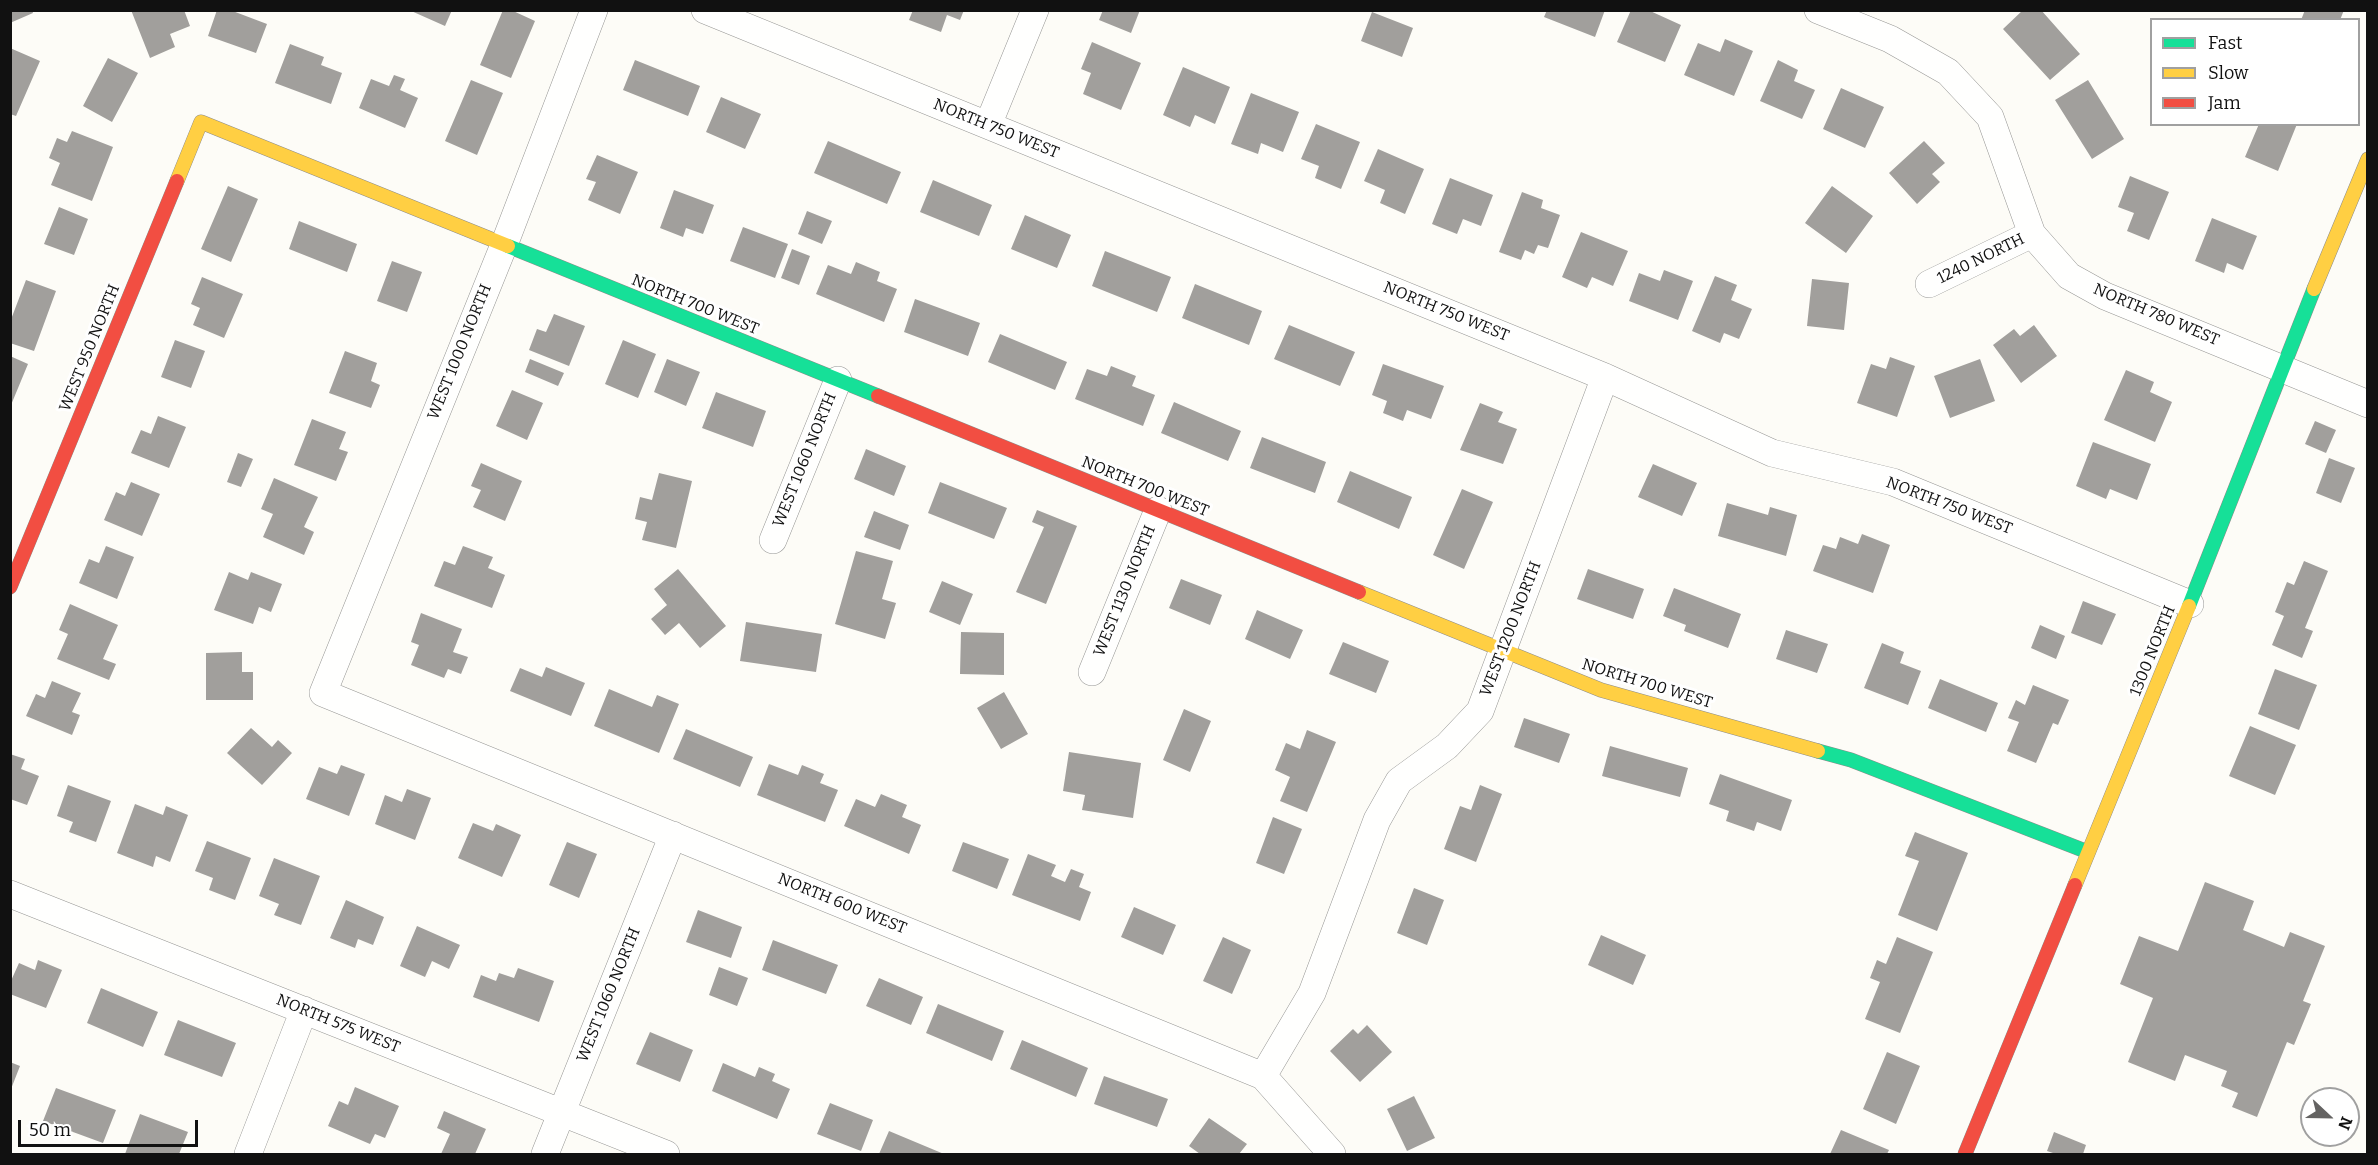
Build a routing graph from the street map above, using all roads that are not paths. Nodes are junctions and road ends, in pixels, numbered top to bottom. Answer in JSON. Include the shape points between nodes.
{"nodes":[{"id":1,"x":594,"y":10,"type":"edge"},
{"id":2,"x":705,"y":10,"type":"edge"},
{"id":3,"x":1035,"y":10,"type":"edge"},
{"id":4,"x":1818,"y":10,"type":"edge"},
{"id":5,"x":201,"y":122,"type":"joint"},
{"id":6,"x":988,"y":126,"type":"junction"},
{"id":7,"x":2367,"y":159,"type":"edge"},
{"id":8,"x":2032,"y":234,"type":"junction"},
{"id":9,"x":504,"y":245,"type":"junction"},
{"id":10,"x":1929,"y":284,"type":"dead end"},
{"id":11,"x":2282,"y":367,"type":"junction"},
{"id":12,"x":1605,"y":377,"type":"junction"},
{"id":13,"x":838,"y":380,"type":"junction"},
{"id":14,"x":2367,"y":404,"type":"edge"},
{"id":15,"x":1158,"y":510,"type":"junction"},
{"id":16,"x":773,"y":540,"type":"dead end"},
{"id":17,"x":10,"y":586,"type":"edge"},
{"id":18,"x":2190,"y":604,"type":"junction"},
{"id":19,"x":1504,"y":650,"type":"junction"},
{"id":20,"x":1092,"y":672,"type":"dead end"},
{"id":21,"x":323,"y":693,"type":"joint"},
{"id":22,"x":673,"y":835,"type":"junction"},
{"id":23,"x":2088,"y":852,"type":"junction"},
{"id":24,"x":10,"y":894,"type":"edge"},
{"id":25,"x":304,"y":1010,"type":"junction"},
{"id":26,"x":1263,"y":1076,"type":"junction"},
{"id":27,"x":561,"y":1113,"type":"junction"},
{"id":28,"x":248,"y":1155,"type":"edge"},
{"id":29,"x":545,"y":1155,"type":"edge"},
{"id":30,"x":666,"y":1155,"type":"edge"},
{"id":31,"x":1332,"y":1155,"type":"edge"},
{"id":32,"x":1965,"y":1155,"type":"edge"}],
"edges":[{"from":1,"to":9,"type":"street","name":"WEST 1000 NORTH"},
{"from":2,"to":6,"type":"street","name":"NORTH 750 WEST"},
{"from":3,"to":6,"type":"street"},
{"from":4,"to":8,"type":"street","name":"NORTH 780 WEST","via":[[1890,39],[1948,72],[1990,117]]},
{"from":5,"to":9,"type":"street","name":"NORTH 700 WEST"},
{"from":5,"to":17,"type":"street","name":"WEST 950 NORTH"},
{"from":6,"to":12,"type":"street","name":"NORTH 750 WEST"},
{"from":7,"to":11,"type":"street","name":"1300 NORTH"},
{"from":8,"to":10,"type":"street","name":"1240 NORTH"},
{"from":8,"to":11,"type":"street","name":"NORTH 780 WEST","via":[[2069,276],[2105,296]]},
{"from":9,"to":13,"type":"street","name":"NORTH 700 WEST"},
{"from":9,"to":21,"type":"street","name":"WEST 1000 NORTH"},
{"from":11,"to":14,"type":"street","name":"NORTH 780 WEST"},
{"from":11,"to":18,"type":"street","name":"1300 NORTH"},
{"from":12,"to":18,"type":"street","name":"NORTH 750 WEST","via":[[1772,453],[1893,482]]},
{"from":12,"to":19,"type":"street","name":"WEST 1200 NORTH"},
{"from":13,"to":15,"type":"street","name":"NORTH 700 WEST"},
{"from":13,"to":16,"type":"street","name":"WEST 1060 NORTH"},
{"from":15,"to":19,"type":"street","name":"NORTH 700 WEST"},
{"from":15,"to":20,"type":"street","name":"WEST 1130 NORTH"},
{"from":18,"to":23,"type":"street","name":"1300 NORTH"},
{"from":19,"to":23,"type":"street","name":"NORTH 700 WEST","via":[[1601,690],[1851,759]]},
{"from":19,"to":26,"type":"street","name":"WEST 1200 NORTH","via":[[1480,711],[1447,746],[1399,781],[1377,820],[1312,993]]},
{"from":21,"to":22,"type":"street","name":"NORTH 600 WEST"},
{"from":22,"to":26,"type":"street","name":"NORTH 600 WEST"},
{"from":22,"to":27,"type":"street","name":"WEST 1060 NORTH"},
{"from":23,"to":32,"type":"street","name":"1300 NORTH"},
{"from":24,"to":25,"type":"street","name":"NORTH 575 WEST"},
{"from":25,"to":27,"type":"street","name":"NORTH 575 WEST"},
{"from":25,"to":28,"type":"street"},
{"from":26,"to":31,"type":"street","name":"NORTH 600 WEST"},
{"from":27,"to":29,"type":"street","name":"WEST 1060 NORTH"},
{"from":27,"to":30,"type":"street","name":"NORTH 575 WEST"}]}
